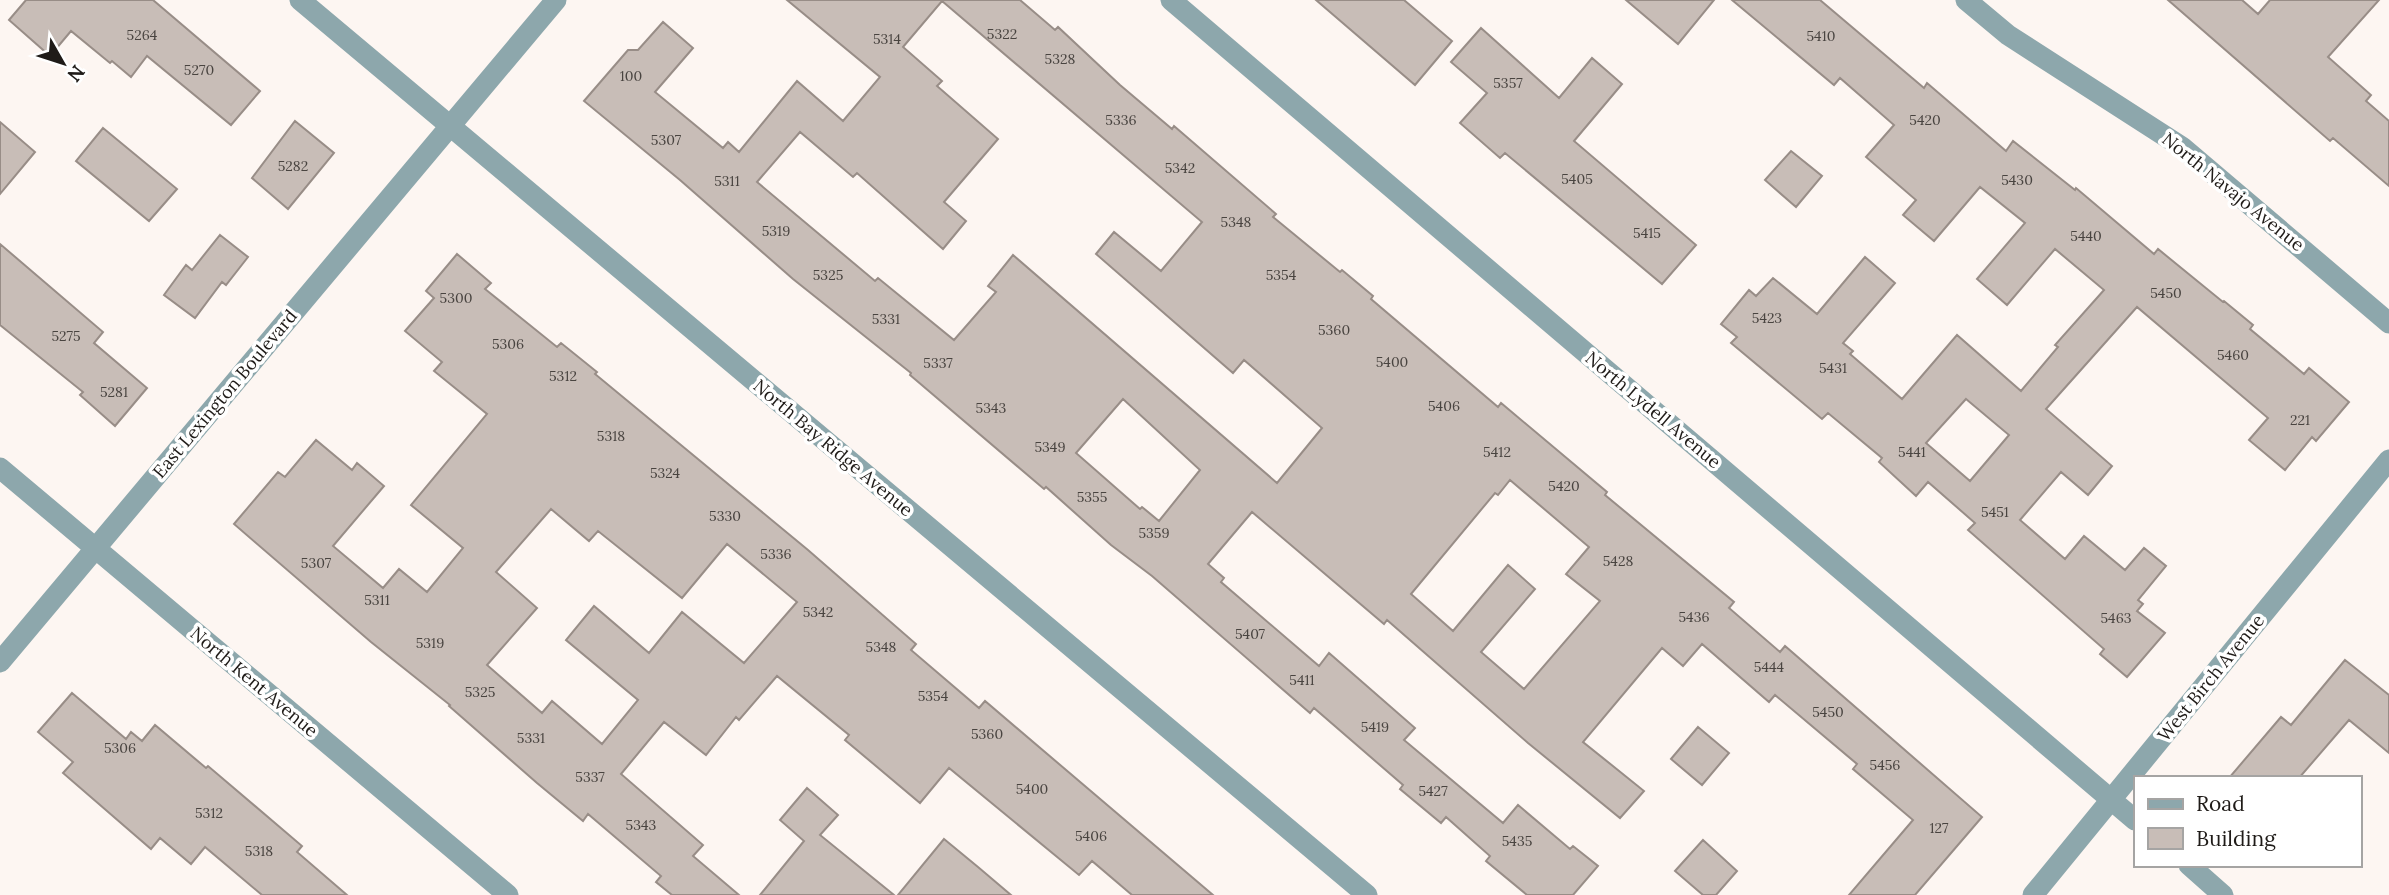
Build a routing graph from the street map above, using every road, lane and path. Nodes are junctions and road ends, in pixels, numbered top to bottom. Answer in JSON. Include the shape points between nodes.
{"nodes":[{"id":1,"x":300,"y":0,"type":"edge"},
{"id":2,"x":556,"y":0,"type":"edge"},
{"id":3,"x":1171,"y":0,"type":"edge"},
{"id":4,"x":1966,"y":0,"type":"edge"},
{"id":5,"x":449,"y":126,"type":"junction"},
{"id":6,"x":2389,"y":323,"type":"edge"},
{"id":7,"x":2389,"y":460,"type":"edge"},
{"id":8,"x":0,"y":468,"type":"edge"},
{"id":9,"x":95,"y":548,"type":"junction"},
{"id":10,"x":0,"y":662,"type":"edge"},
{"id":11,"x":2112,"y":800,"type":"junction"},
{"id":12,"x":2134,"y":819,"type":"edge"},
{"id":13,"x":2191,"y":867,"type":"edge"},
{"id":14,"x":508,"y":895,"type":"edge"},
{"id":15,"x":1367,"y":895,"type":"edge"},
{"id":16,"x":2033,"y":895,"type":"edge"},
{"id":17,"x":2223,"y":895,"type":"edge"}],
"edges":[{"from":1,"to":5,"type":"street","name":"North Bay Ridge Avenue"},
{"from":2,"to":5,"type":"street","name":"East Lexington Boulevard"},
{"from":3,"to":11,"type":"street","name":"North Lydell Avenue"},
{"from":4,"to":6,"type":"street","name":"North Navajo Avenue","via":[[2008,35],[2182,147]]},
{"from":5,"to":9,"type":"street","name":"East Lexington Boulevard"},
{"from":5,"to":15,"type":"street","name":"North Bay Ridge Avenue"},
{"from":7,"to":11,"type":"street","name":"West Birch Avenue"},
{"from":8,"to":9,"type":"street","name":"North Kent Avenue"},
{"from":9,"to":10,"type":"street","name":"East Lexington Boulevard"},
{"from":9,"to":14,"type":"street","name":"North Kent Avenue"},
{"from":11,"to":12,"type":"street","name":"North Lydell Avenue"},
{"from":11,"to":16,"type":"street","name":"West Birch Avenue"},
{"from":13,"to":17,"type":"street"}]}
